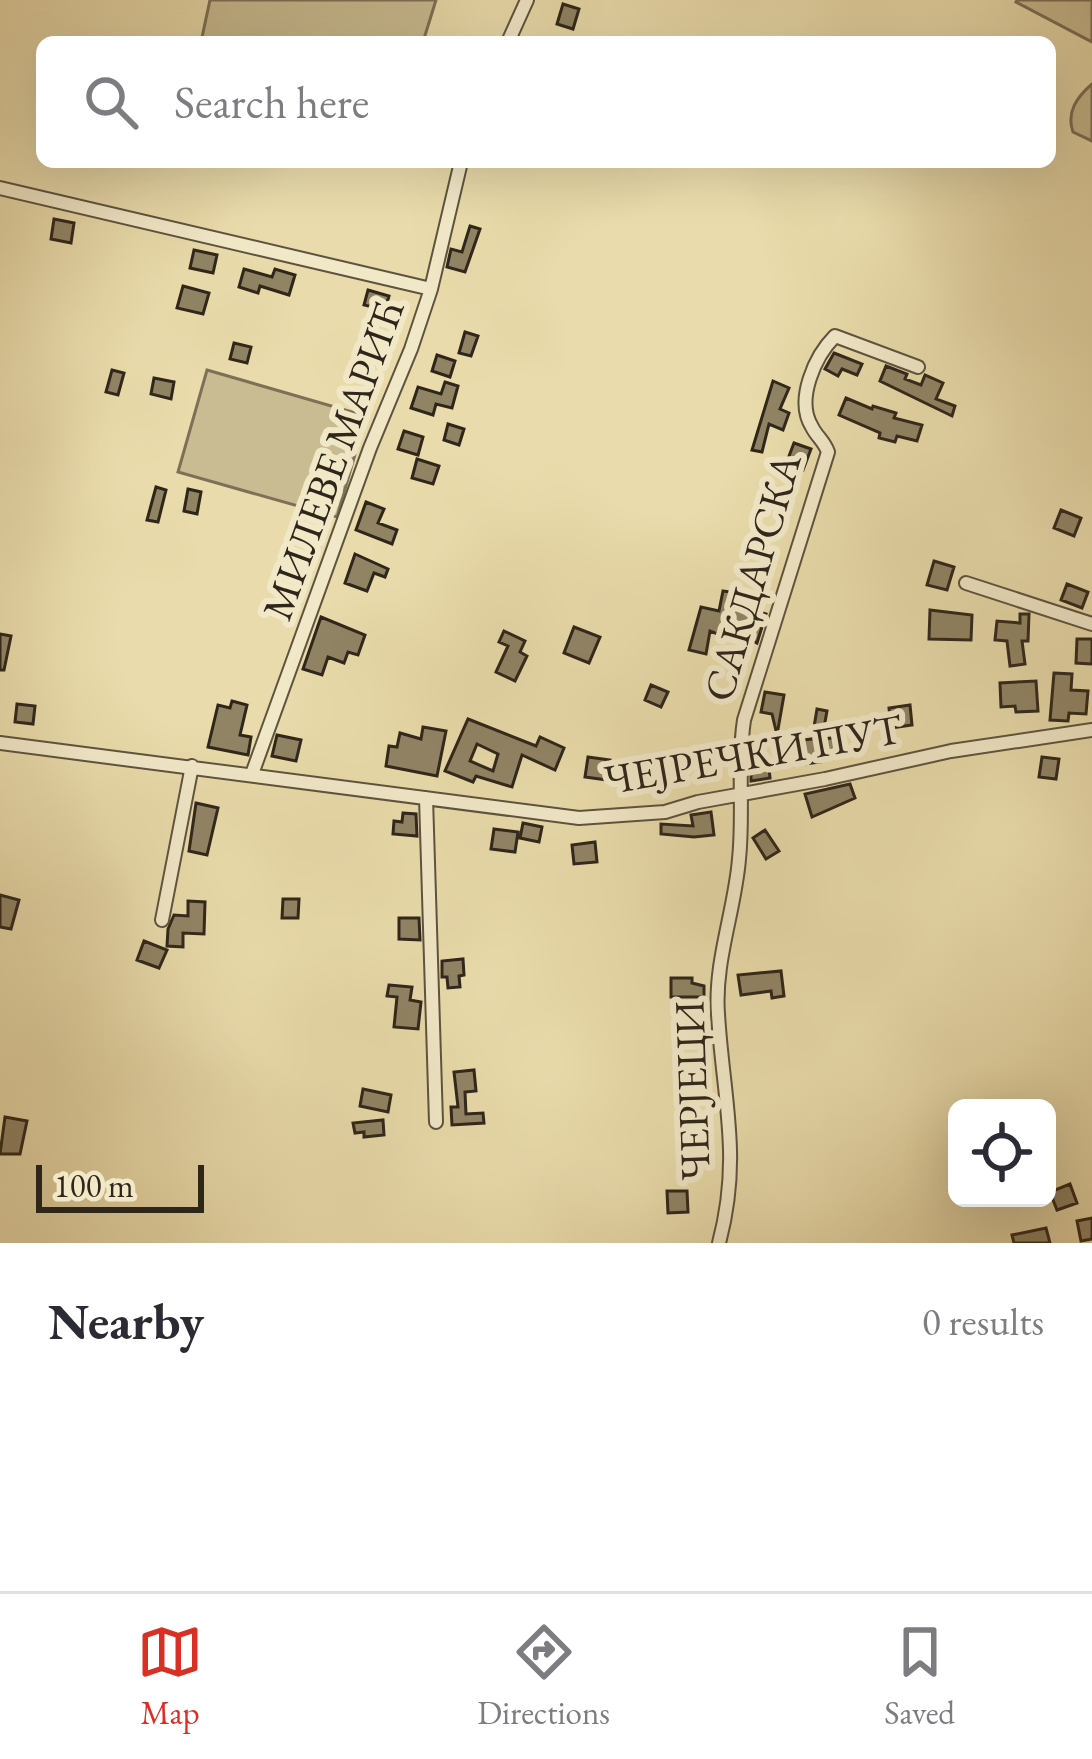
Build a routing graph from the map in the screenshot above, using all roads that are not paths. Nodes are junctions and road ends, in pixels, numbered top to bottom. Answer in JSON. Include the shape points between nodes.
{"nodes":[{"id":1,"x":527,"y":0,"type":"edge"},
{"id":2,"x":511,"y":36,"type":"edge"},
{"id":3,"x":460,"y":168,"type":"edge"},
{"id":4,"x":0,"y":188,"type":"edge"},
{"id":5,"x":431,"y":289,"type":"junction"},
{"id":6,"x":918,"y":367,"type":"dead end"},
{"id":7,"x":966,"y":584,"type":"dead end"},
{"id":8,"x":1092,"y":624,"type":"edge"},
{"id":9,"x":1092,"y":730,"type":"edge"},
{"id":10,"x":1,"y":746,"type":"edge"},
{"id":11,"x":192,"y":766,"type":"junction"},
{"id":12,"x":252,"y":774,"type":"junction"},
{"id":13,"x":742,"y":794,"type":"junction"},
{"id":14,"x":426,"y":798,"type":"junction"},
{"id":15,"x":162,"y":920,"type":"dead end"},
{"id":16,"x":436,"y":1122,"type":"dead end"},
{"id":17,"x":719,"y":1243,"type":"edge"}],
"edges":[{"from":1,"to":2,"type":"street"},
{"from":3,"to":5,"type":"street","name":"МИЛЕВЕ МAРИЋ"},
{"from":4,"to":5,"type":"street"},
{"from":5,"to":12,"type":"street","name":"МИЛЕВЕ МAРИЋ"},
{"from":6,"to":13,"type":"street","name":"САКДАРСКА","via":[[835,337],[816,361],[809,420],[828,452],[744,720]]},
{"from":7,"to":8,"type":"street"},
{"from":9,"to":13,"type":"street","name":"ЧЕЈРЕЧКИ ПУТ"},
{"from":10,"to":11,"type":"street","name":"ЧЕЈРЕЧКИ ПУТ"},
{"from":11,"to":12,"type":"street","name":"ЧЕЈРЕЧКИ ПУТ"},
{"from":11,"to":15,"type":"street"},
{"from":12,"to":14,"type":"street","name":"ЧЕЈРЕЧКИ ПУТ"},
{"from":13,"to":14,"type":"street","name":"ЧЕЈРЕЧКИ ПУТ","via":[[665,812],[579,818]]},
{"from":13,"to":17,"type":"street","name":"ЧЕРЈЕЦИ","via":[[717,1010],[732,1129]]},
{"from":14,"to":16,"type":"street"}]}
